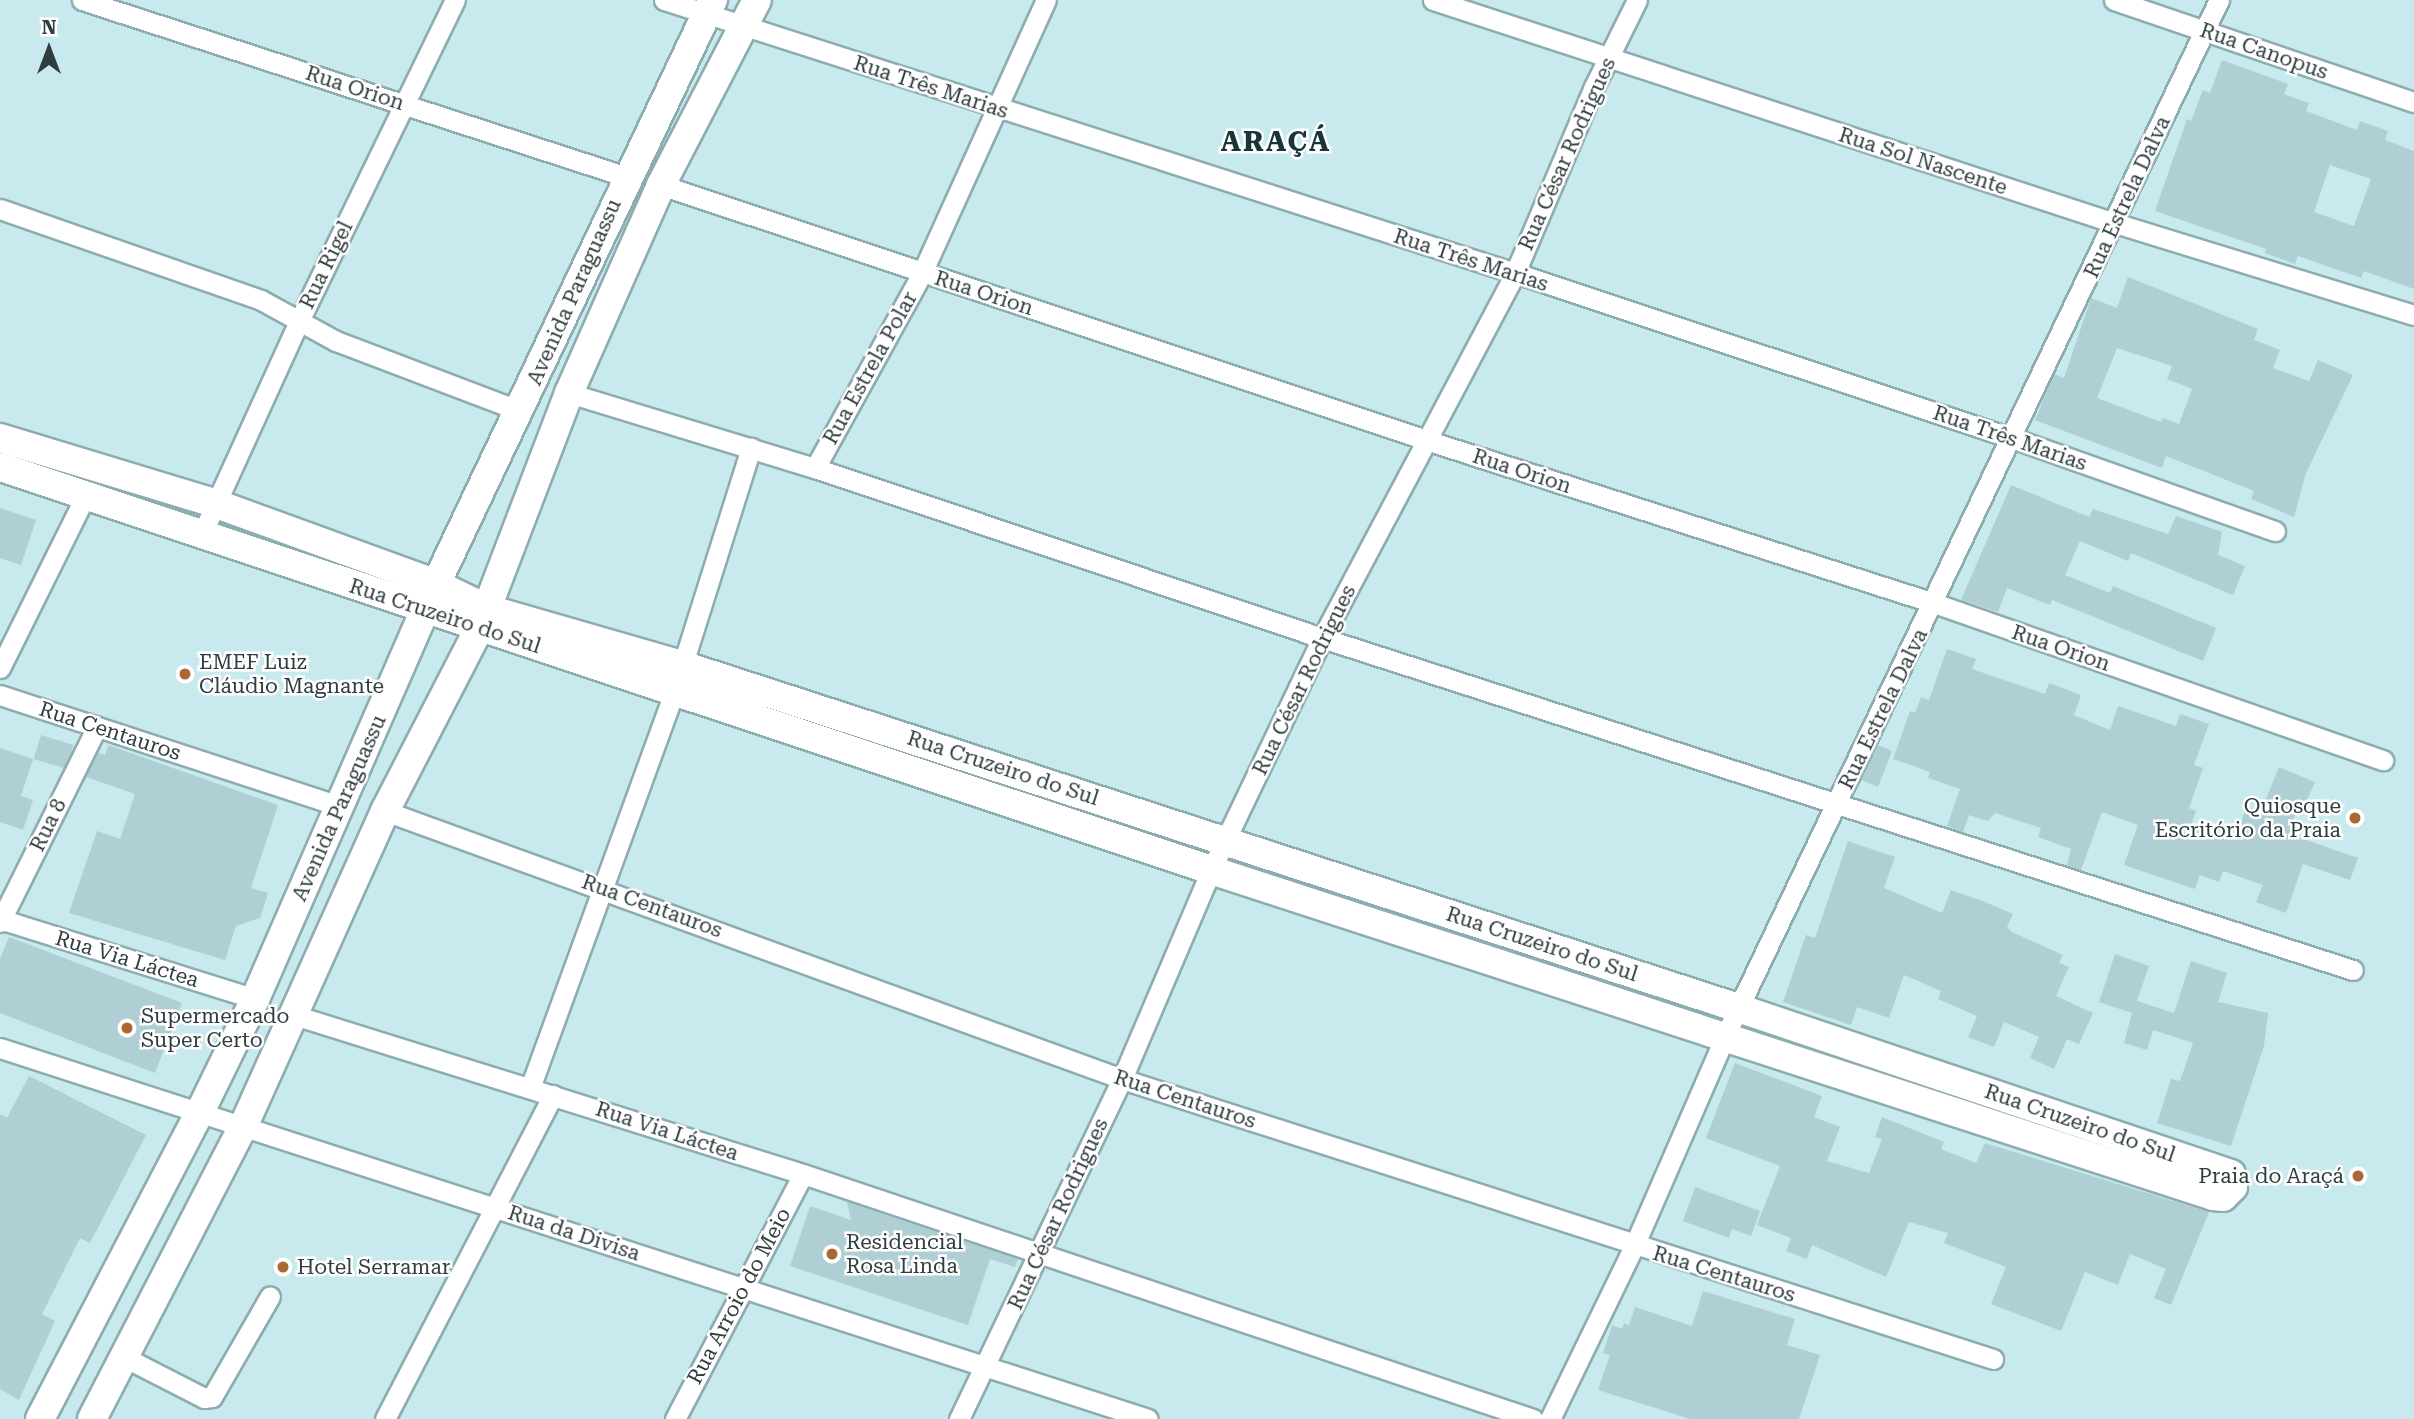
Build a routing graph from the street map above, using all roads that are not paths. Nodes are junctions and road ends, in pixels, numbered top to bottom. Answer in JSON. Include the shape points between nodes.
{"nodes":[{"id":1,"x":82,"y":0,"type":"edge"},
{"id":2,"x":456,"y":0,"type":"edge"},
{"id":3,"x":664,"y":0,"type":"edge"},
{"id":4,"x":757,"y":0,"type":"edge"},
{"id":5,"x":1046,"y":0,"type":"edge"},
{"id":6,"x":1433,"y":0,"type":"edge"},
{"id":7,"x":1637,"y":0,"type":"edge"},
{"id":8,"x":2114,"y":0,"type":"edge"},
{"id":9,"x":2219,"y":0,"type":"edge"},
{"id":10,"x":710,"y":7,"type":"edge"},
{"id":11,"x":743,"y":27,"type":"junction"},
{"id":12,"x":2205,"y":30,"type":"junction"},
{"id":13,"x":1608,"y":59,"type":"junction"},
{"id":14,"x":2414,"y":102,"type":"edge"},
{"id":15,"x":403,"y":103,"type":"junction"},
{"id":16,"x":996,"y":108,"type":"junction"},
{"id":17,"x":627,"y":177,"type":"junction"},
{"id":18,"x":662,"y":185,"type":"junction"},
{"id":19,"x":0,"y":209,"type":"edge"},
{"id":20,"x":2115,"y":223,"type":"junction"},
{"id":21,"x":922,"y":272,"type":"junction"},
{"id":22,"x":1515,"y":273,"type":"junction"},
{"id":23,"x":2414,"y":315,"type":"edge"},
{"id":24,"x":299,"y":321,"type":"junction"},
{"id":25,"x":569,"y":393,"type":"junction"},
{"id":26,"x":520,"y":411,"type":"junction"},
{"id":27,"x":0,"y":438,"type":"edge"},
{"id":28,"x":2012,"y":438,"type":"junction"},
{"id":29,"x":1429,"y":441,"type":"junction"},
{"id":30,"x":751,"y":448,"type":"junction"},
{"id":31,"x":0,"y":467,"type":"edge"},
{"id":32,"x":815,"y":468,"type":"junction"},
{"id":33,"x":86,"y":495,"type":"junction"},
{"id":34,"x":214,"y":503,"type":"junction"},
{"id":35,"x":2275,"y":531,"type":"dead end"},
{"id":36,"x":202,"y":534,"type":"junction"},
{"id":37,"x":436,"y":584,"type":"junction"},
{"id":38,"x":1934,"y":603,"type":"junction"},
{"id":39,"x":427,"y":612,"type":"junction"},
{"id":40,"x":483,"y":619,"type":"junction"},
{"id":41,"x":1322,"y":638,"type":"junction"},
{"id":42,"x":0,"y":668,"type":"edge"},
{"id":43,"x":679,"y":677,"type":"junction"},
{"id":44,"x":0,"y":695,"type":"edge"},
{"id":45,"x":97,"y":727,"type":"junction"},
{"id":46,"x":2382,"y":760,"type":"dead end"},
{"id":47,"x":985,"y":763,"type":"junction"},
{"id":48,"x":974,"y":790,"type":"junction"},
{"id":49,"x":1837,"y":802,"type":"junction"},
{"id":50,"x":340,"y":806,"type":"junction"},
{"id":51,"x":385,"y":811,"type":"junction"},
{"id":52,"x":1226,"y":840,"type":"junction"},
{"id":53,"x":1211,"y":870,"type":"junction"},
{"id":54,"x":606,"y":889,"type":"junction"},
{"id":55,"x":1,"y":920,"type":"edge"},
{"id":56,"x":1568,"y":952,"type":"junction"},
{"id":57,"x":2353,"y":970,"type":"dead end"},
{"id":58,"x":1558,"y":981,"type":"junction"},
{"id":59,"x":255,"y":999,"type":"junction"},
{"id":60,"x":1738,"y":1008,"type":"junction"},
{"id":61,"x":294,"y":1015,"type":"junction"},
{"id":62,"x":1726,"y":1034,"type":"junction"},
{"id":63,"x":0,"y":1048,"type":"edge"},
{"id":64,"x":1122,"y":1079,"type":"junction"},
{"id":65,"x":530,"y":1088,"type":"junction"},
{"id":66,"x":553,"y":1095,"type":"junction"},
{"id":67,"x":201,"y":1112,"type":"junction"},
{"id":68,"x":243,"y":1127,"type":"junction"},
{"id":69,"x":2067,"y":1133,"type":"junction"},
{"id":70,"x":803,"y":1174,"type":"junction"},
{"id":71,"x":496,"y":1207,"type":"junction"},
{"id":72,"x":1634,"y":1246,"type":"junction"},
{"id":73,"x":1039,"y":1254,"type":"junction"},
{"id":74,"x":743,"y":1288,"type":"junction"},
{"id":75,"x":270,"y":1296,"type":"dead end"},
{"id":76,"x":124,"y":1357,"type":"junction"},
{"id":77,"x":1993,"y":1359,"type":"dead end"},
{"id":78,"x":986,"y":1367,"type":"junction"},
{"id":79,"x":40,"y":1419,"type":"edge"},
{"id":80,"x":92,"y":1419,"type":"edge"},
{"id":81,"x":385,"y":1419,"type":"edge"},
{"id":82,"x":674,"y":1419,"type":"edge"},
{"id":83,"x":959,"y":1419,"type":"edge"},
{"id":84,"x":1147,"y":1419,"type":"edge"},
{"id":85,"x":1532,"y":1419,"type":"edge"},
{"id":86,"x":1550,"y":1419,"type":"edge"}],
"edges":[{"from":1,"to":15,"type":"street","name":"Rua Orion"},
{"from":2,"to":15,"type":"street","name":"Rua Rigel"},
{"from":3,"to":10,"type":"street","name":"Rua Três Marias"},
{"from":4,"to":11,"type":"street","name":"Avenida Paraguassu"},
{"from":5,"to":16,"type":"street","name":"Rua Estrela Polar"},
{"from":6,"to":13,"type":"street","name":"Rua Sol Nascente"},
{"from":7,"to":13,"type":"street","name":"Rua César Rodrigues"},
{"from":8,"to":12,"type":"street","name":"Rua Canopus"},
{"from":9,"to":12,"type":"street","name":"Rua Estrela Dalva"},
{"from":10,"to":11,"type":"street","name":"Rua Três Marias"},
{"from":10,"to":17,"type":"street","name":"Avenida Paraguassu"},
{"from":11,"to":16,"type":"street","name":"Rua Três Marias"},
{"from":11,"to":18,"type":"street","name":"Avenida Paraguassu"},
{"from":12,"to":14,"type":"street","name":"Rua Canopus"},
{"from":12,"to":20,"type":"street","name":"Rua Estrela Dalva"},
{"from":13,"to":20,"type":"street","name":"Rua Sol Nascente"},
{"from":13,"to":22,"type":"street","name":"Rua César Rodrigues"},
{"from":15,"to":17,"type":"street","name":"Rua Orion"},
{"from":15,"to":24,"type":"street","name":"Rua Rigel"},
{"from":16,"to":21,"type":"street","name":"Rua Estrela Polar"},
{"from":16,"to":22,"type":"street","name":"Rua Três Marias"},
{"from":17,"to":26,"type":"street","name":"Avenida Paraguassu"},
{"from":18,"to":21,"type":"street","name":"Rua Orion"},
{"from":18,"to":25,"type":"street","name":"Avenida Paraguassu"},
{"from":19,"to":24,"type":"street","via":[[261,300]]},
{"from":20,"to":23,"type":"street","name":"Rua Sol Nascente"},
{"from":20,"to":28,"type":"street","name":"Rua Estrela Dalva"},
{"from":21,"to":29,"type":"street","name":"Rua Orion"},
{"from":21,"to":32,"type":"street","name":"Rua Estrela Polar"},
{"from":22,"to":28,"type":"street","name":"Rua Três Marias"},
{"from":22,"to":29,"type":"street","name":"Rua César Rodrigues"},
{"from":24,"to":26,"type":"street","via":[[337,341]]},
{"from":24,"to":34,"type":"street","name":"Rua Rigel"},
{"from":25,"to":30,"type":"street"},
{"from":25,"to":40,"type":"street","name":"Avenida Paraguassu"},
{"from":26,"to":37,"type":"street","name":"Avenida Paraguassu"},
{"from":27,"to":34,"type":"street","name":"Rua Cruzeiro do Sul"},
{"from":28,"to":35,"type":"street","name":"Rua Três Marias"},
{"from":28,"to":38,"type":"street","name":"Rua Estrela Dalva"},
{"from":29,"to":38,"type":"street","name":"Rua Orion"},
{"from":29,"to":41,"type":"street","name":"Rua César Rodrigues"},
{"from":30,"to":32,"type":"street"},
{"from":30,"to":43,"type":"street"},
{"from":31,"to":33,"type":"street","name":"Rua Cruzeiro do Sul"},
{"from":32,"to":41,"type":"street"},
{"from":33,"to":36,"type":"street","name":"Rua Cruzeiro do Sul"},
{"from":33,"to":42,"type":"street"},
{"from":34,"to":36,"type":"street","name":"Rua Rigel"},
{"from":34,"to":37,"type":"street","name":"Rua Cruzeiro do Sul"},
{"from":36,"to":39,"type":"street","name":"Rua Cruzeiro do Sul"},
{"from":37,"to":39,"type":"street","name":"Avenida Paraguassu"},
{"from":37,"to":40,"type":"street","name":"Rua Cruzeiro do Sul"},
{"from":38,"to":46,"type":"street","name":"Rua Orion"},
{"from":38,"to":49,"type":"street","name":"Rua Estrela Dalva"},
{"from":39,"to":40,"type":"street","name":"Rua Cruzeiro do Sul"},
{"from":39,"to":50,"type":"street","name":"Avenida Paraguassu"},
{"from":40,"to":43,"type":"street","name":"Rua Cruzeiro do Sul"},
{"from":40,"to":51,"type":"street","name":"Avenida Paraguassu"},
{"from":41,"to":49,"type":"street"},
{"from":41,"to":52,"type":"street","name":"Rua César Rodrigues"},
{"from":43,"to":47,"type":"street","name":"Rua Cruzeiro do Sul"},
{"from":43,"to":48,"type":"street","name":"Rua Cruzeiro do Sul"},
{"from":43,"to":54,"type":"street"},
{"from":44,"to":45,"type":"street","name":"Rua Centauros"},
{"from":45,"to":50,"type":"street","name":"Rua Centauros"},
{"from":45,"to":55,"type":"street","name":"Rua 8"},
{"from":47,"to":48,"type":"street"},
{"from":47,"to":52,"type":"street","name":"Rua Cruzeiro do Sul"},
{"from":48,"to":53,"type":"street","name":"Rua Cruzeiro do Sul"},
{"from":49,"to":57,"type":"street"},
{"from":49,"to":60,"type":"street","name":"Rua Estrela Dalva"},
{"from":50,"to":59,"type":"street","name":"Avenida Paraguassu"},
{"from":51,"to":54,"type":"street","name":"Rua Centauros"},
{"from":51,"to":61,"type":"street","name":"Avenida Paraguassu"},
{"from":52,"to":53,"type":"street","name":"Rua César Rodrigues"},
{"from":52,"to":56,"type":"street","name":"Rua Cruzeiro do Sul"},
{"from":53,"to":58,"type":"street","name":"Rua Cruzeiro do Sul"},
{"from":53,"to":64,"type":"street","name":"Rua César Rodrigues"},
{"from":54,"to":64,"type":"street","name":"Rua Centauros"},
{"from":54,"to":65,"type":"street"},
{"from":55,"to":59,"type":"street","name":"Rua Via Láctea"},
{"from":56,"to":58,"type":"street"},
{"from":56,"to":60,"type":"street","name":"Rua Cruzeiro do Sul"},
{"from":58,"to":62,"type":"street","name":"Rua Cruzeiro do Sul"},
{"from":59,"to":67,"type":"street","name":"Avenida Paraguassu"},
{"from":60,"to":62,"type":"street","name":"Rua Estrela Dalva"},
{"from":60,"to":69,"type":"street","name":"Rua Cruzeiro do Sul"},
{"from":61,"to":65,"type":"street","name":"Rua Via Láctea"},
{"from":61,"to":68,"type":"street","name":"Avenida Paraguassu"},
{"from":62,"to":69,"type":"street","name":"Rua Cruzeiro do Sul"},
{"from":62,"to":72,"type":"street","name":"Rua Estrela Dalva"},
{"from":63,"to":67,"type":"street","name":"Rua da Divisa"},
{"from":64,"to":72,"type":"street","name":"Rua Centauros"},
{"from":64,"to":73,"type":"street","name":"Rua César Rodrigues"},
{"from":65,"to":66,"type":"street","name":"Rua Via Láctea"},
{"from":66,"to":70,"type":"street","name":"Rua Via Láctea"},
{"from":66,"to":71,"type":"street"},
{"from":67,"to":68,"type":"street","name":"Rua da Divisa"},
{"from":67,"to":79,"type":"street","name":"Avenida Paraguassu"},
{"from":68,"to":71,"type":"street","name":"Rua da Divisa"},
{"from":68,"to":76,"type":"street","name":"Avenida Paraguassu"},
{"from":69,"to":69,"type":"street","name":"Rua Cruzeiro do Sul","via":[[2213,1196],[2231,1192],[2231,1174]]},
{"from":70,"to":73,"type":"street","name":"Rua Via Láctea"},
{"from":70,"to":74,"type":"street","name":"Rua Arroio do Meio"},
{"from":71,"to":74,"type":"street","name":"Rua da Divisa"},
{"from":71,"to":81,"type":"street"},
{"from":72,"to":77,"type":"street","name":"Rua Centauros"},
{"from":72,"to":86,"type":"street","name":"Rua Estrela Dalva"},
{"from":73,"to":78,"type":"street","name":"Rua César Rodrigues"},
{"from":73,"to":85,"type":"street","name":"Rua Via Láctea"},
{"from":74,"to":78,"type":"street","name":"Rua da Divisa"},
{"from":74,"to":82,"type":"street","name":"Rua Arroio do Meio"},
{"from":75,"to":76,"type":"street","via":[[212,1397],[204,1398]]},
{"from":76,"to":80,"type":"street","name":"Avenida Paraguassu"},
{"from":78,"to":83,"type":"street","name":"Rua César Rodrigues"},
{"from":78,"to":84,"type":"street","name":"Rua da Divisa"}]}
